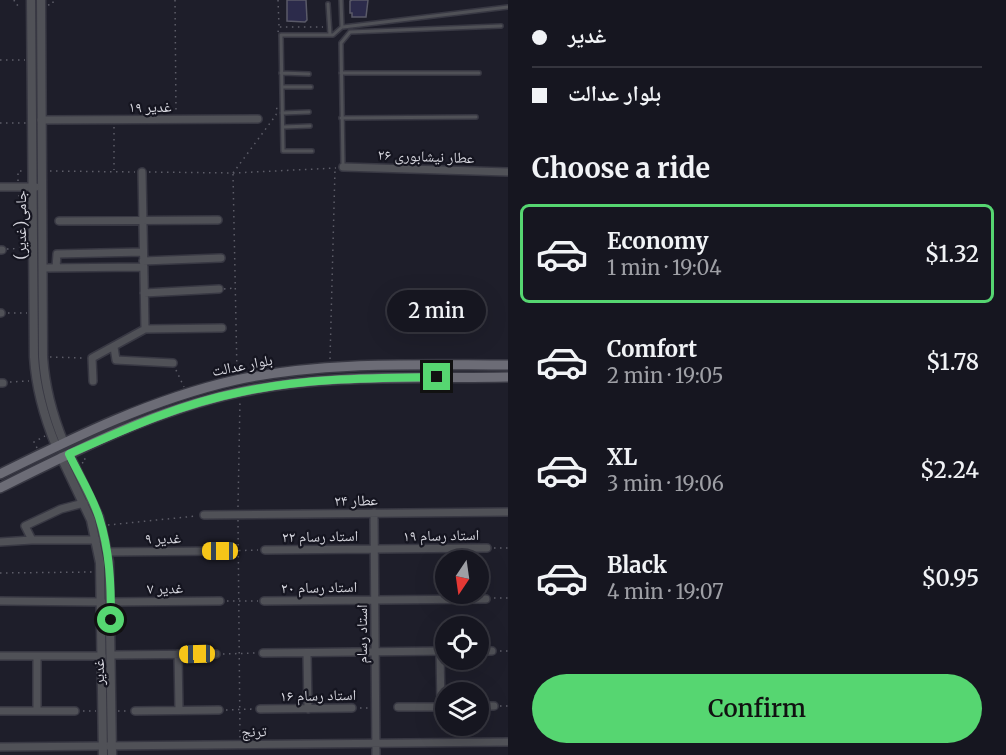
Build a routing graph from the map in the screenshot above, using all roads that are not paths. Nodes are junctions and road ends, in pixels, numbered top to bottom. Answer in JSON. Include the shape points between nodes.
{"nodes":[{"id":1,"x":31,"y":0,"type":"edge"},
{"id":2,"x":41,"y":0,"type":"edge"},
{"id":3,"x":341,"y":0,"type":"edge"},
{"id":4,"x":328,"y":4,"type":"dead end"},
{"id":5,"x":508,"y":7,"type":"edge"},
{"id":6,"x":501,"y":26,"type":"dead end"},
{"id":7,"x":342,"y":27,"type":"junction"},
{"id":8,"x":330,"y":35,"type":"junction"},
{"id":9,"x":281,"y":73,"type":"junction"},
{"id":10,"x":341,"y":73,"type":"junction"},
{"id":11,"x":479,"y":73,"type":"dead end"},
{"id":12,"x":309,"y":74,"type":"dead end"},
{"id":13,"x":282,"y":87,"type":"junction"},
{"id":14,"x":310,"y":87,"type":"dead end"},
{"id":15,"x":309,"y":112,"type":"dead end"},
{"id":16,"x":282,"y":113,"type":"junction"},
{"id":17,"x":341,"y":117,"type":"junction"},
{"id":18,"x":476,"y":117,"type":"dead end"},
{"id":19,"x":258,"y":119,"type":"road end"},
{"id":20,"x":37,"y":122,"type":"junction"},
{"id":21,"x":310,"y":126,"type":"dead end"},
{"id":22,"x":283,"y":127,"type":"junction"},
{"id":23,"x":312,"y":151,"type":"dead end"},
{"id":24,"x":339,"y":168,"type":"joint"},
{"id":25,"x":142,"y":172,"type":"road end"},
{"id":26,"x":508,"y":172,"type":"edge"},
{"id":27,"x":0,"y":187,"type":"edge"},
{"id":28,"x":38,"y":187,"type":"junction"},
{"id":29,"x":218,"y":220,"type":"dead end"},
{"id":30,"x":59,"y":221,"type":"dead end"},
{"id":31,"x":142,"y":221,"type":"junction"},
{"id":32,"x":143,"y":252,"type":"junction"},
{"id":33,"x":221,"y":258,"type":"dead end"},
{"id":34,"x":143,"y":264,"type":"junction"},
{"id":35,"x":43,"y":268,"type":"junction"},
{"id":36,"x":56,"y":268,"type":"junction"},
{"id":37,"x":219,"y":289,"type":"road end"},
{"id":38,"x":144,"y":293,"type":"junction"},
{"id":39,"x":222,"y":328,"type":"dead end"},
{"id":40,"x":144,"y":329,"type":"junction"},
{"id":41,"x":114,"y":347,"type":"junction"},
{"id":42,"x":173,"y":363,"type":"road end"},
{"id":43,"x":508,"y":365,"type":"edge"},
{"id":44,"x":508,"y":377,"type":"edge"},
{"id":45,"x":93,"y":381,"type":"dead end"},
{"id":46,"x":60,"y":444,"type":"junction"},
{"id":47,"x":65,"y":455,"type":"junction"},
{"id":48,"x":0,"y":474,"type":"edge"},
{"id":49,"x":0,"y":488,"type":"edge"},
{"id":50,"x":84,"y":504,"type":"junction"},
{"id":51,"x":508,"y":512,"type":"edge"},
{"id":52,"x":374,"y":513,"type":"junction"},
{"id":53,"x":204,"y":515,"type":"road end"},
{"id":54,"x":32,"y":540,"type":"junction"},
{"id":55,"x":96,"y":540,"type":"junction"},
{"id":56,"x":0,"y":542,"type":"edge"},
{"id":57,"x":487,"y":548,"type":"road end"},
{"id":58,"x":374,"y":549,"type":"junction"},
{"id":59,"x":265,"y":550,"type":"road end"},
{"id":60,"x":220,"y":551,"type":"road end"},
{"id":61,"x":107,"y":552,"type":"junction"},
{"id":62,"x":435,"y":599,"type":"edge"},
{"id":63,"x":375,"y":600,"type":"junction"},
{"id":64,"x":0,"y":601,"type":"edge"},
{"id":65,"x":220,"y":601,"type":"road end"},
{"id":66,"x":264,"y":601,"type":"road end"},
{"id":67,"x":106,"y":602,"type":"junction"},
{"id":68,"x":435,"y":651,"type":"edge"},
{"id":69,"x":375,"y":652,"type":"junction"},
{"id":70,"x":263,"y":653,"type":"road end"},
{"id":71,"x":307,"y":653,"type":"junction"},
{"id":72,"x":178,"y":654,"type":"junction"},
{"id":73,"x":216,"y":654,"type":"road end"},
{"id":74,"x":107,"y":655,"type":"junction"},
{"id":75,"x":0,"y":656,"type":"edge"},
{"id":76,"x":37,"y":656,"type":"junction"},
{"id":77,"x":489,"y":706,"type":"edge"},
{"id":78,"x":494,"y":706,"type":"dead end"},
{"id":79,"x":398,"y":707,"type":"dead end"},
{"id":80,"x":435,"y":707,"type":"edge"},
{"id":81,"x":352,"y":708,"type":"road end"},
{"id":82,"x":260,"y":709,"type":"road end"},
{"id":83,"x":308,"y":709,"type":"junction"},
{"id":84,"x":179,"y":710,"type":"junction"},
{"id":85,"x":219,"y":710,"type":"road end"},
{"id":86,"x":0,"y":711,"type":"edge"},
{"id":87,"x":37,"y":711,"type":"junction"},
{"id":88,"x":75,"y":711,"type":"road end"},
{"id":89,"x":135,"y":711,"type":"road end"},
{"id":90,"x":508,"y":742,"type":"edge"},
{"id":91,"x":376,"y":743,"type":"junction"},
{"id":92,"x":0,"y":747,"type":"edge"},
{"id":93,"x":107,"y":750,"type":"edge"},
{"id":94,"x":376,"y":755,"type":"edge"}],
"edges":[{"from":1,"to":20,"type":"street","name":"جامی(غدیر)"},
{"from":2,"to":20,"type":"street","name":"جامی(غدیر)"},
{"from":3,"to":7,"type":"lane"},
{"from":4,"to":8,"type":"lane"},
{"from":5,"to":7,"type":"lane"},
{"from":6,"to":10,"type":"lane","via":[[350,32],[341,43]]},
{"from":7,"to":8,"type":"lane"},
{"from":8,"to":9,"type":"lane","via":[[281,34]]},
{"from":9,"to":12,"type":"lane"},
{"from":9,"to":13,"type":"lane"},
{"from":10,"to":11,"type":"lane"},
{"from":10,"to":17,"type":"lane"},
{"from":13,"to":14,"type":"lane"},
{"from":13,"to":16,"type":"lane"},
{"from":15,"to":16,"type":"lane"},
{"from":16,"to":22,"type":"lane"},
{"from":17,"to":18,"type":"lane"},
{"from":17,"to":24,"type":"lane"},
{"from":19,"to":20,"type":"street","name":"غدیر ۱۹"},
{"from":20,"to":28,"type":"street","name":"جامی(غدیر)"},
{"from":21,"to":22,"type":"lane"},
{"from":22,"to":23,"type":"lane","via":[[283,151]]},
{"from":24,"to":26,"type":"street","name":"عطار نیشابوری ۲۶"},
{"from":25,"to":31,"type":"street"},
{"from":27,"to":28,"type":"street"},
{"from":28,"to":35,"type":"street","name":"جامی(غدیر)"},
{"from":28,"to":46,"type":"street","name":"جامی(غدیر)","via":[[33,201],[36,381],[47,425]]},
{"from":29,"to":31,"type":"street"},
{"from":30,"to":31,"type":"street"},
{"from":31,"to":32,"type":"street"},
{"from":32,"to":34,"type":"street"},
{"from":32,"to":36,"type":"street","via":[[57,254]]},
{"from":33,"to":34,"type":"street"},
{"from":34,"to":36,"type":"street"},
{"from":34,"to":38,"type":"street"},
{"from":35,"to":36,"type":"street"},
{"from":35,"to":46,"type":"street","name":"جامی(غدیر)","via":[[44,380]]},
{"from":37,"to":38,"type":"street"},
{"from":38,"to":40,"type":"street"},
{"from":39,"to":40,"type":"street"},
{"from":40,"to":41,"type":"street"},
{"from":41,"to":42,"type":"street","via":[[116,360]]},
{"from":41,"to":45,"type":"street","via":[[92,358]]},
{"from":43,"to":46,"type":"main road","name":"بلوار عدالت","via":[[329,368],[238,380],[118,418]]},
{"from":44,"to":47,"type":"main road","name":"بلوار عدالت","via":[[325,380],[240,392],[162,414]]},
{"from":46,"to":47,"type":"main road"},
{"from":46,"to":48,"type":"main road","name":"بلوار عدالت"},
{"from":47,"to":49,"type":"main road","name":"بلوار عدالت"},
{"from":47,"to":50,"type":"street","name":"غدیر"},
{"from":47,"to":61,"type":"street","name":"غدیر","via":[[91,498]]},
{"from":50,"to":54,"type":"street","via":[[61,509],[25,526]]},
{"from":50,"to":55,"type":"street","name":"غدیر"},
{"from":51,"to":52,"type":"street","name":"عطار ۲۴"},
{"from":52,"to":53,"type":"street","name":"عطار ۲۴"},
{"from":52,"to":58,"type":"street","name":"استاد رسام"},
{"from":54,"to":55,"type":"street"},
{"from":54,"to":56,"type":"street"},
{"from":55,"to":67,"type":"street","name":"غدیر"},
{"from":57,"to":58,"type":"street","name":"استاد رسام ۱۹"},
{"from":58,"to":59,"type":"street","name":"استاد رسام ۲۲"},
{"from":58,"to":63,"type":"street","name":"استاد رسام"},
{"from":60,"to":61,"type":"street","name":"غدیر ۹"},
{"from":61,"to":67,"type":"street","name":"غدیر"},
{"from":62,"to":63,"type":"street","name":"استاد رسام ۲۰"},
{"from":63,"to":66,"type":"street","name":"استاد رسام ۲۰"},
{"from":63,"to":69,"type":"street","name":"استاد رسام"},
{"from":64,"to":67,"type":"street","name":"غدیر ۷"},
{"from":65,"to":67,"type":"street","name":"غدیر ۷"},
{"from":67,"to":74,"type":"street","name":"غدیر"},
{"from":68,"to":69,"type":"street"},
{"from":69,"to":71,"type":"street"},
{"from":69,"to":91,"type":"street","name":"استاد رسام"},
{"from":70,"to":71,"type":"street"},
{"from":71,"to":83,"type":"street"},
{"from":72,"to":73,"type":"street"},
{"from":72,"to":74,"type":"street"},
{"from":72,"to":84,"type":"street"},
{"from":74,"to":76,"type":"street"},
{"from":74,"to":93,"type":"street","name":"غدیر"},
{"from":75,"to":76,"type":"street"},
{"from":76,"to":87,"type":"street"},
{"from":77,"to":78,"type":"street"},
{"from":79,"to":80,"type":"street"},
{"from":81,"to":83,"type":"street","name":"استاد رسام ۱۶"},
{"from":82,"to":83,"type":"street","name":"استاد رسام ۱۶"},
{"from":84,"to":85,"type":"street"},
{"from":84,"to":89,"type":"street"},
{"from":86,"to":87,"type":"street"},
{"from":87,"to":88,"type":"street"},
{"from":90,"to":91,"type":"street","name":"ترنج"},
{"from":91,"to":93,"type":"street","name":"ترنج"},
{"from":91,"to":94,"type":"street","name":"استاد رسام"},
{"from":92,"to":93,"type":"street","name":"ترنج"}]}
